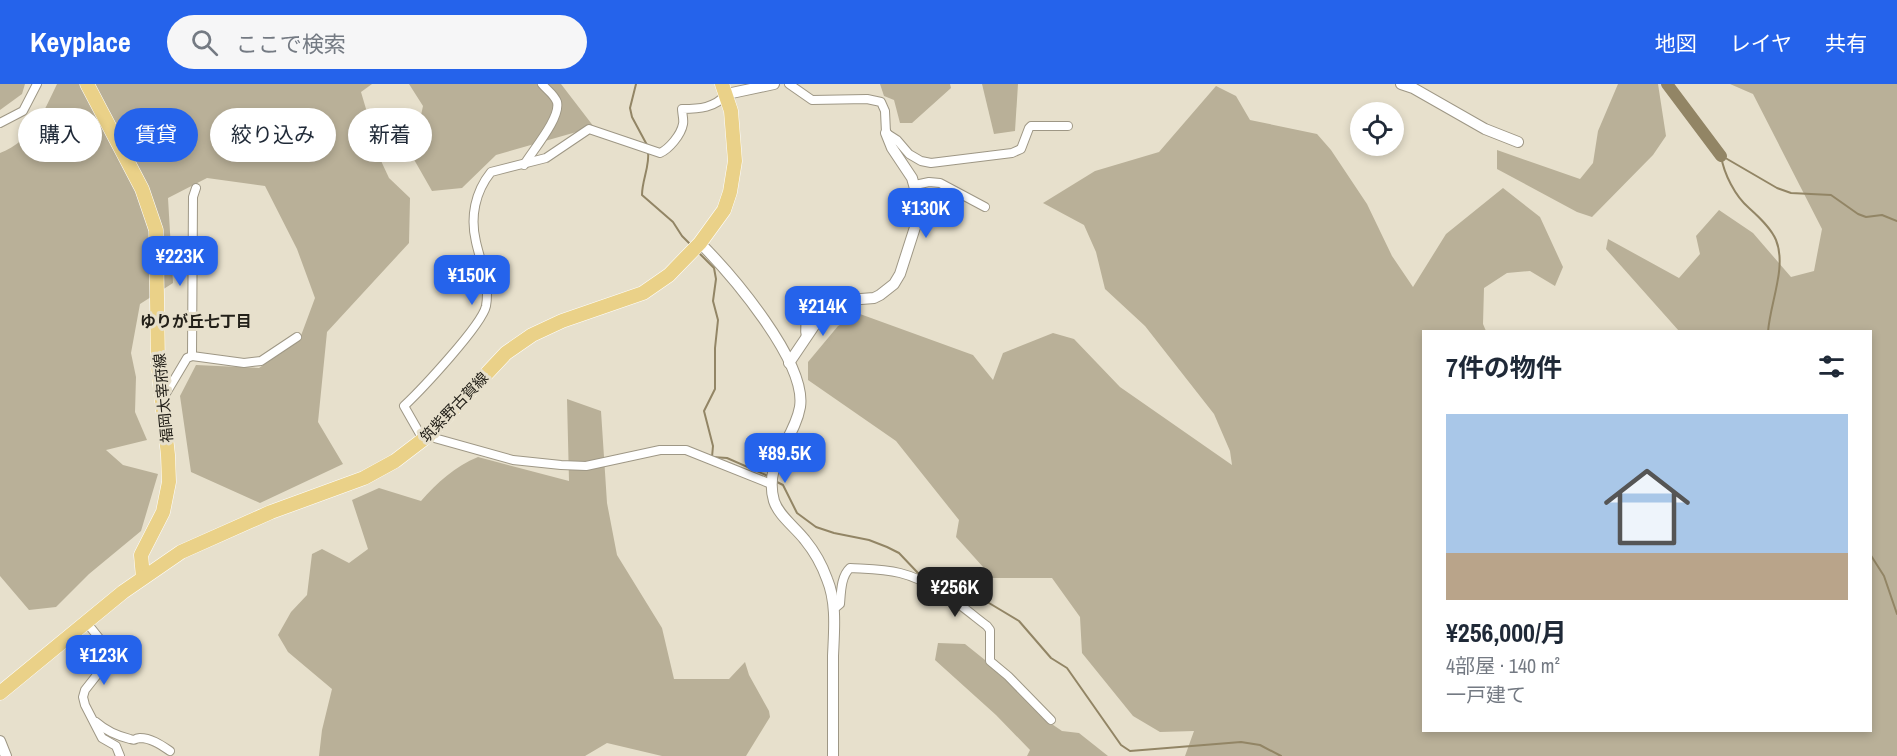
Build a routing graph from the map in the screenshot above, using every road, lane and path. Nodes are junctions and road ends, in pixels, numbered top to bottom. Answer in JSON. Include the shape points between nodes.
{"nodes":[{"id":1,"x":37,"y":84,"type":"edge"},
{"id":2,"x":87,"y":84,"type":"edge"},
{"id":3,"x":542,"y":84,"type":"edge"},
{"id":4,"x":774,"y":84,"type":"edge"},
{"id":5,"x":789,"y":84,"type":"edge"},
{"id":6,"x":1401,"y":84,"type":"edge"},
{"id":7,"x":724,"y":89,"type":"edge"},
{"id":8,"x":0,"y":123,"type":"edge"},
{"id":9,"x":1068,"y":126,"type":"dead end"},
{"id":10,"x":886,"y":133,"type":"junction"},
{"id":11,"x":1518,"y":142,"type":"dead end"},
{"id":12,"x":524,"y":165,"type":"junction"},
{"id":13,"x":915,"y":185,"type":"junction"},
{"id":14,"x":196,"y":188,"type":"dead end"},
{"id":15,"x":985,"y":207,"type":"dead end"},
{"id":16,"x":700,"y":243,"type":"junction"},
{"id":17,"x":848,"y":300,"type":"junction"},
{"id":18,"x":297,"y":337,"type":"dead end"},
{"id":19,"x":806,"y":337,"type":"junction"},
{"id":20,"x":192,"y":356,"type":"junction"},
{"id":21,"x":789,"y":363,"type":"junction"},
{"id":22,"x":161,"y":397,"type":"junction"},
{"id":23,"x":429,"y":435,"type":"junction"},
{"id":24,"x":771,"y":484,"type":"junction"},
{"id":25,"x":143,"y":577,"type":"junction"},
{"id":26,"x":834,"y":609,"type":"junction"},
{"id":27,"x":87,"y":623,"type":"junction"},
{"id":28,"x":2,"y":689,"type":"edge"},
{"id":29,"x":93,"y":720,"type":"junction"},
{"id":30,"x":1052,"y":720,"type":"dead end"},
{"id":31,"x":0,"y":741,"type":"edge"},
{"id":32,"x":170,"y":751,"type":"dead end"},
{"id":33,"x":6,"y":756,"type":"edge"},
{"id":34,"x":120,"y":756,"type":"edge"},
{"id":35,"x":833,"y":756,"type":"edge"}],
"edges":[{"from":1,"to":8,"type":"street","via":[[23,111]]},
{"from":2,"to":22,"type":"main road","name":"福岡太宰府線","via":[[142,189],[156,230]]},
{"from":3,"to":12,"type":"street","via":[[558,105],[544,136]]},
{"from":4,"to":7,"type":"street"},
{"from":5,"to":10,"type":"street","via":[[812,100],[881,102]]},
{"from":6,"to":11,"type":"street","via":[[1485,129]]},
{"from":7,"to":12,"type":"street","via":[[717,104],[682,109],[683,124],[667,150],[660,153],[589,129],[546,159]]},
{"from":7,"to":16,"type":"main road","name":"筑紫野古賀線","via":[[731,111],[735,161],[723,210]]},
{"from":9,"to":10,"type":"street","via":[[1031,126],[1022,148],[1012,153],[931,163],[909,154]]},
{"from":10,"to":13,"type":"street"},
{"from":12,"to":23,"type":"street","via":[[491,172],[480,188],[473,220],[486,276],[484,312],[472,332],[404,406],[420,434]]},
{"from":13,"to":15,"type":"street","via":[[940,183]]},
{"from":13,"to":17,"type":"street","via":[[919,211],[900,274],[880,296]]},
{"from":14,"to":20,"type":"street"},
{"from":16,"to":21,"type":"street","via":[[760,311]]},
{"from":16,"to":23,"type":"main road","name":"筑紫野古賀線","via":[[669,275],[643,293],[562,321],[506,353]]},
{"from":17,"to":19,"type":"street","via":[[828,312]]},
{"from":17,"to":19,"type":"street","via":[[817,298],[809,308],[804,326]]},
{"from":18,"to":20,"type":"street","via":[[261,361],[244,363]]},
{"from":19,"to":21,"type":"street"},
{"from":20,"to":22,"type":"street"},
{"from":21,"to":24,"type":"street","via":[[800,390],[800,407],[774,463]]},
{"from":22,"to":25,"type":"main road","name":"福岡太宰府線","via":[[168,490],[164,512],[141,555]]},
{"from":23,"to":24,"type":"street","via":[[513,460],[561,465],[586,466],[660,450],[686,450]]},
{"from":23,"to":25,"type":"main road","name":"筑紫野古賀線","via":[[364,478],[221,533],[181,552]]},
{"from":24,"to":26,"type":"street","via":[[775,503],[821,566]]},
{"from":25,"to":27,"type":"main road","name":"筑紫野古賀線"},
{"from":26,"to":30,"type":"street","via":[[840,604],[842,583],[850,568],[901,573],[930,586],[987,626],[990,662]]},
{"from":26,"to":35,"type":"street"},
{"from":27,"to":28,"type":"main road","name":"筑紫野古賀線"},
{"from":27,"to":29,"type":"street","via":[[107,648],[100,671],[83,697]]},
{"from":29,"to":32,"type":"street","via":[[111,732],[160,744]]},
{"from":29,"to":34,"type":"street","via":[[102,738],[116,746]]},
{"from":31,"to":33,"type":"street"}]}
